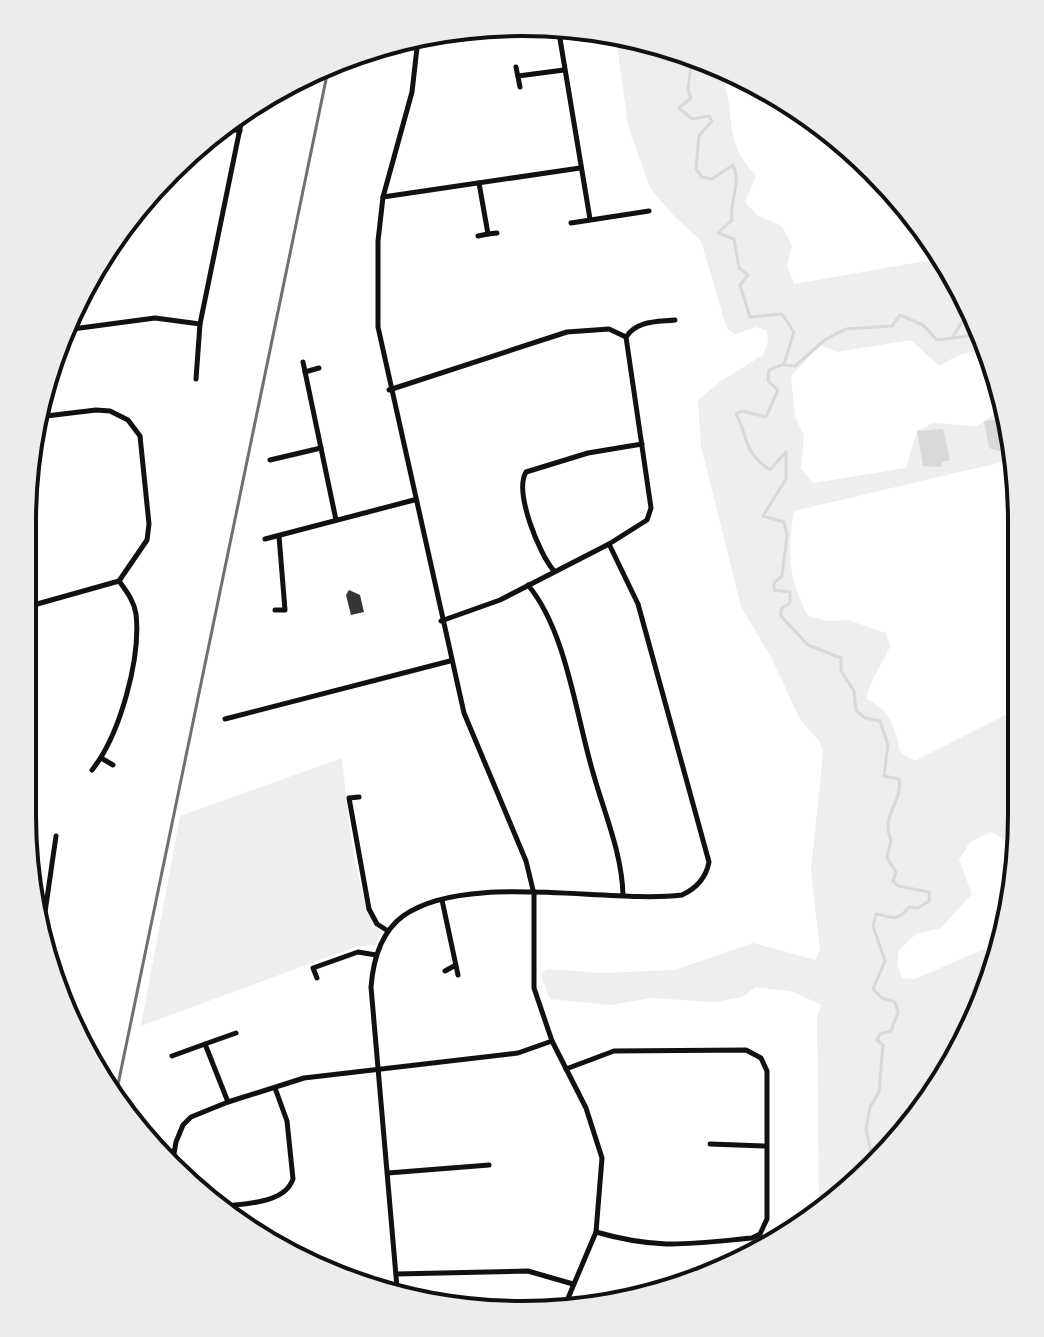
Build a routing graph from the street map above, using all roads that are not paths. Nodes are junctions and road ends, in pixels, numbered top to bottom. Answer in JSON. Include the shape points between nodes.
{"nodes":[{"id":1,"x":560,"y":38,"type":"edge"},
{"id":2,"x":417,"y":48,"type":"edge"},
{"id":3,"x":516,"y":67,"type":"dead end"},
{"id":4,"x":564,"y":70,"type":"junction"},
{"id":5,"x":518,"y":76,"type":"junction"},
{"id":6,"x":520,"y":87,"type":"dead end"},
{"id":7,"x":241,"y":126,"type":"edge"},
{"id":8,"x":235,"y":130,"type":"edge"},
{"id":9,"x":240,"y":131,"type":"junction"},
{"id":10,"x":580,"y":168,"type":"junction"},
{"id":11,"x":479,"y":183,"type":"junction"},
{"id":12,"x":383,"y":197,"type":"junction"},
{"id":13,"x":649,"y":211,"type":"dead end"},
{"id":14,"x":590,"y":219,"type":"junction"},
{"id":15,"x":571,"y":223,"type":"dead end"},
{"id":16,"x":497,"y":233,"type":"dead end"},
{"id":17,"x":488,"y":234,"type":"junction"},
{"id":18,"x":478,"y":236,"type":"dead end"},
{"id":19,"x":675,"y":320,"type":"dead end"},
{"id":20,"x":200,"y":324,"type":"junction"},
{"id":21,"x":76,"y":328,"type":"edge"},
{"id":22,"x":626,"y":337,"type":"junction"},
{"id":23,"x":303,"y":362,"type":"dead end"},
{"id":24,"x":319,"y":368,"type":"dead end"},
{"id":25,"x":305,"y":372,"type":"junction"},
{"id":26,"x":196,"y":379,"type":"dead end"},
{"id":27,"x":389,"y":390,"type":"junction"},
{"id":28,"x":48,"y":416,"type":"edge"},
{"id":29,"x":642,"y":444,"type":"junction"},
{"id":30,"x":321,"y":448,"type":"junction"},
{"id":31,"x":270,"y":460,"type":"dead end"},
{"id":32,"x":414,"y":500,"type":"junction"},
{"id":33,"x":336,"y":520,"type":"junction"},
{"id":34,"x":279,"y":536,"type":"junction"},
{"id":35,"x":265,"y":539,"type":"dead end"},
{"id":36,"x":609,"y":544,"type":"junction"},
{"id":37,"x":554,"y":571,"type":"junction"},
{"id":38,"x":119,"y":581,"type":"junction"},
{"id":39,"x":528,"y":585,"type":"junction"},
{"id":40,"x":36,"y":604,"type":"edge"},
{"id":41,"x":275,"y":610,"type":"dead end"},
{"id":42,"x":441,"y":621,"type":"junction"},
{"id":43,"x":450,"y":661,"type":"junction"},
{"id":44,"x":225,"y":719,"type":"dead end"},
{"id":45,"x":101,"y":758,"type":"junction"},
{"id":46,"x":113,"y":765,"type":"dead end"},
{"id":47,"x":92,"y":770,"type":"dead end"},
{"id":48,"x":359,"y":797,"type":"dead end"},
{"id":49,"x":56,"y":836,"type":"dead end"},
{"id":50,"x":534,"y":894,"type":"junction"},
{"id":51,"x":623,"y":895,"type":"junction"},
{"id":52,"x":442,"y":900,"type":"junction"},
{"id":53,"x":45,"y":911,"type":"edge"},
{"id":54,"x":388,"y":931,"type":"junction"},
{"id":55,"x":376,"y":955,"type":"junction"},
{"id":56,"x":454,"y":966,"type":"junction"},
{"id":57,"x":445,"y":971,"type":"dead end"},
{"id":58,"x":458,"y":975,"type":"dead end"},
{"id":59,"x":317,"y":978,"type":"dead end"},
{"id":60,"x":236,"y":1033,"type":"dead end"},
{"id":61,"x":552,"y":1041,"type":"junction"},
{"id":62,"x":205,"y":1044,"type":"junction"},
{"id":63,"x":172,"y":1056,"type":"dead end"},
{"id":64,"x":566,"y":1069,"type":"junction"},
{"id":65,"x":379,"y":1070,"type":"junction"},
{"id":66,"x":275,"y":1088,"type":"junction"},
{"id":67,"x":228,"y":1102,"type":"junction"},
{"id":68,"x":710,"y":1144,"type":"dead end"},
{"id":69,"x":765,"y":1146,"type":"junction"},
{"id":70,"x":174,"y":1154,"type":"edge"},
{"id":71,"x":489,"y":1165,"type":"dead end"},
{"id":72,"x":388,"y":1173,"type":"junction"},
{"id":73,"x":232,"y":1205,"type":"edge"},
{"id":74,"x":596,"y":1232,"type":"junction"},
{"id":75,"x":396,"y":1274,"type":"junction"},
{"id":76,"x":397,"y":1284,"type":"edge"},
{"id":77,"x":573,"y":1284,"type":"junction"},
{"id":78,"x":567,"y":1299,"type":"edge"}],
"edges":[{"from":1,"to":4,"type":"street"},
{"from":2,"to":12,"type":"street","via":[[412,92]]},
{"from":3,"to":5,"type":"street"},
{"from":4,"to":5,"type":"street"},
{"from":4,"to":10,"type":"street"},
{"from":5,"to":6,"type":"street"},
{"from":7,"to":9,"type":"street"},
{"from":8,"to":9,"type":"street"},
{"from":9,"to":20,"type":"street"},
{"from":10,"to":11,"type":"street"},
{"from":10,"to":14,"type":"street"},
{"from":11,"to":12,"type":"street"},
{"from":11,"to":17,"type":"street"},
{"from":12,"to":27,"type":"street","via":[[377,298]]},
{"from":13,"to":14,"type":"street"},
{"from":14,"to":15,"type":"street"},
{"from":16,"to":17,"type":"street"},
{"from":17,"to":18,"type":"street"},
{"from":19,"to":22,"type":"street","via":[[643,323]]},
{"from":20,"to":21,"type":"street","via":[[155,318]]},
{"from":20,"to":26,"type":"street"},
{"from":22,"to":27,"type":"street","via":[[609,329],[567,332]]},
{"from":22,"to":29,"type":"street"},
{"from":23,"to":25,"type":"street"},
{"from":24,"to":25,"type":"street"},
{"from":25,"to":30,"type":"street"},
{"from":27,"to":32,"type":"street"},
{"from":28,"to":38,"type":"street","via":[[110,411],[128,420],[140,436],[147,540]]},
{"from":29,"to":36,"type":"street","via":[[651,508],[647,520]]},
{"from":29,"to":37,"type":"street","via":[[526,472],[521,488],[545,561]]},
{"from":30,"to":31,"type":"street"},
{"from":30,"to":33,"type":"street"},
{"from":32,"to":33,"type":"street"},
{"from":32,"to":42,"type":"street"},
{"from":33,"to":34,"type":"street"},
{"from":34,"to":35,"type":"street"},
{"from":34,"to":41,"type":"street","via":[[285,610]]},
{"from":36,"to":37,"type":"street"},
{"from":36,"to":51,"type":"street","via":[[638,604],[709,862],[699,883],[682,895]]},
{"from":37,"to":39,"type":"street"},
{"from":38,"to":40,"type":"street"},
{"from":38,"to":45,"type":"street","via":[[136,613],[136,641],[118,724]]},
{"from":39,"to":42,"type":"street"},
{"from":39,"to":51,"type":"street","via":[[557,640],[617,852]]},
{"from":42,"to":43,"type":"street"},
{"from":43,"to":44,"type":"street"},
{"from":43,"to":50,"type":"street","via":[[464,713],[514,827]]},
{"from":45,"to":46,"type":"street"},
{"from":45,"to":47,"type":"street"},
{"from":48,"to":54,"type":"street","via":[[349,798],[369,909]]},
{"from":49,"to":53,"type":"street"},
{"from":50,"to":51,"type":"street"},
{"from":50,"to":52,"type":"street"},
{"from":50,"to":61,"type":"street","via":[[532,971]]},
{"from":52,"to":54,"type":"street","via":[[402,917]]},
{"from":52,"to":56,"type":"street"},
{"from":54,"to":55,"type":"street"},
{"from":55,"to":59,"type":"street","via":[[358,952],[313,968]]},
{"from":55,"to":65,"type":"street","via":[[371,987]]},
{"from":56,"to":57,"type":"street"},
{"from":56,"to":58,"type":"street"},
{"from":60,"to":62,"type":"street"},
{"from":61,"to":64,"type":"street"},
{"from":61,"to":65,"type":"street","via":[[518,1053]]},
{"from":62,"to":63,"type":"street"},
{"from":62,"to":67,"type":"street"},
{"from":64,"to":69,"type":"street","via":[[614,1051],[754,1052],[767,1071]]},
{"from":64,"to":74,"type":"street","via":[[592,1122],[602,1158]]},
{"from":65,"to":66,"type":"street","via":[[304,1078]]},
{"from":65,"to":72,"type":"street"},
{"from":66,"to":67,"type":"street"},
{"from":66,"to":73,"type":"street","via":[[287,1121],[291,1187],[284,1195]]},
{"from":67,"to":70,"type":"street","via":[[191,1117]]},
{"from":68,"to":69,"type":"street"},
{"from":69,"to":74,"type":"street","via":[[767,1219],[760,1234],[664,1246]]},
{"from":71,"to":72,"type":"street"},
{"from":72,"to":75,"type":"street"},
{"from":74,"to":77,"type":"street"},
{"from":75,"to":76,"type":"street"},
{"from":75,"to":77,"type":"street","via":[[528,1271]]},
{"from":77,"to":78,"type":"street"}]}
